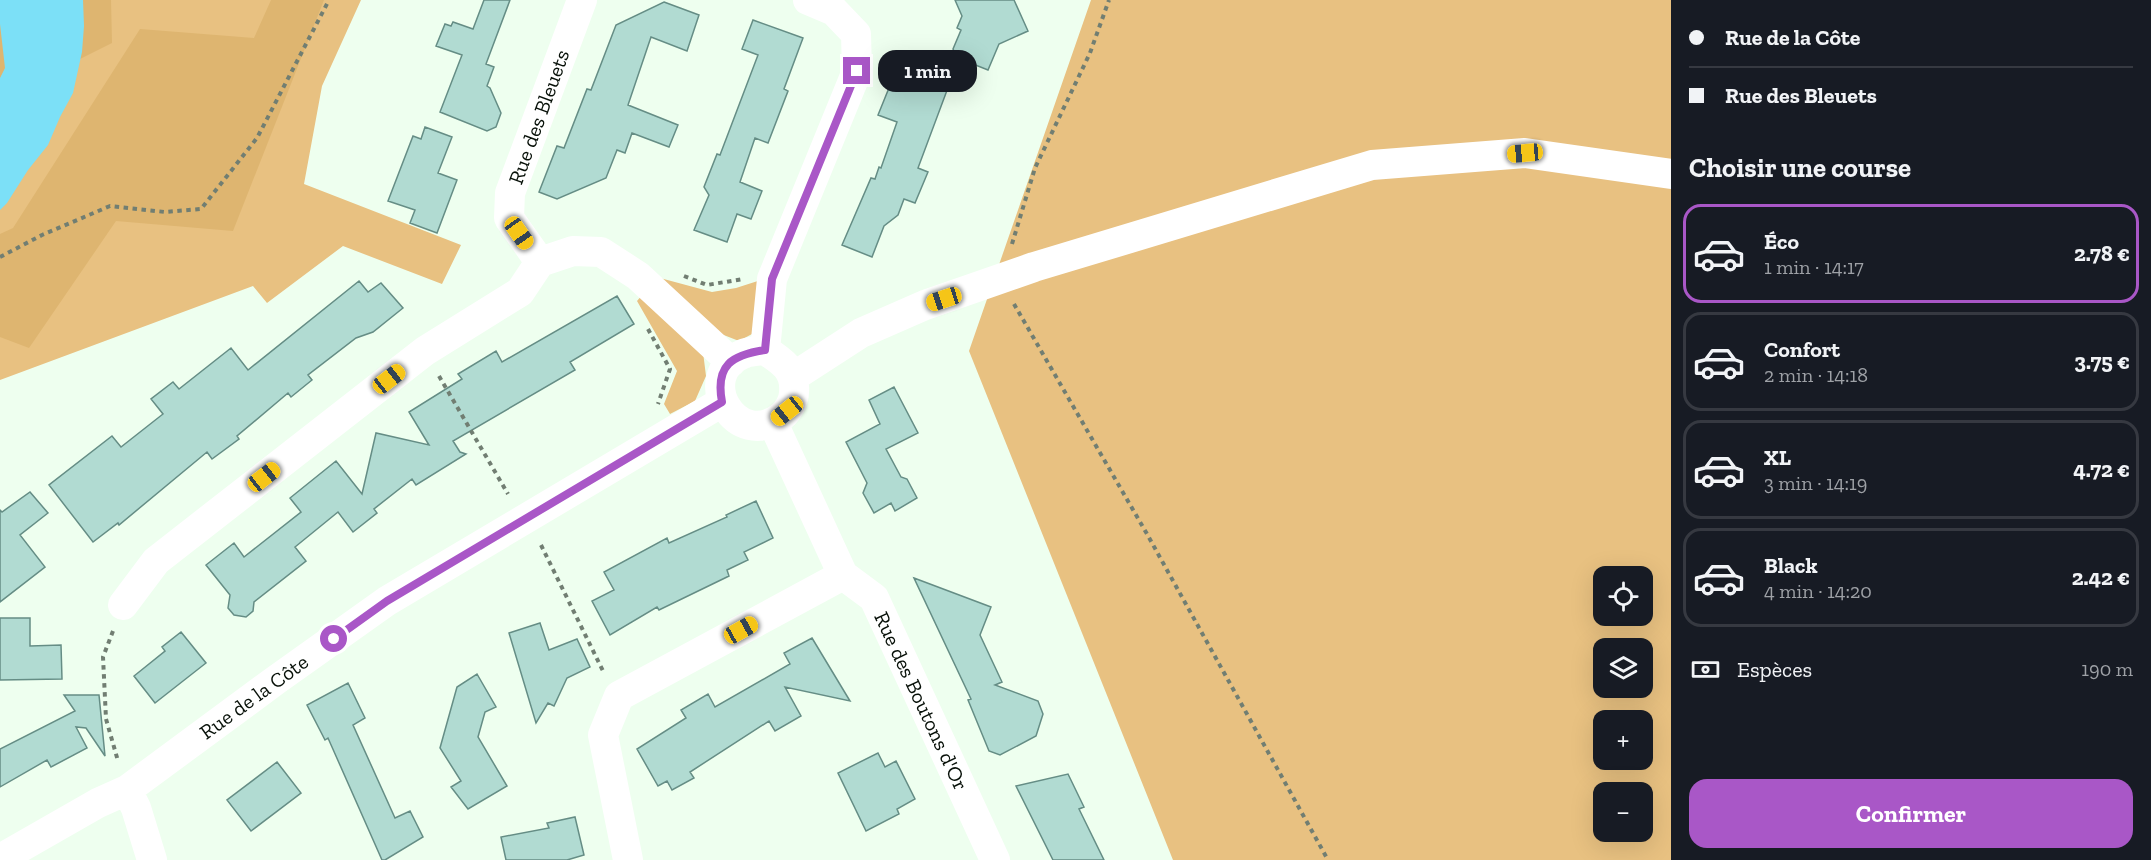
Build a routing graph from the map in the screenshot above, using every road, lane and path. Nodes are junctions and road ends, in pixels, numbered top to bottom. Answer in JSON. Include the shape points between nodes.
{"nodes":[{"id":1,"x":329,"y":0,"type":"edge"},
{"id":2,"x":582,"y":0,"type":"edge"},
{"id":3,"x":808,"y":0,"type":"edge"},
{"id":4,"x":1109,"y":0,"type":"edge"},
{"id":5,"x":1671,"y":174,"type":"edge"},
{"id":6,"x":0,"y":257,"type":"edge"},
{"id":7,"x":540,"y":262,"type":"junction"},
{"id":8,"x":638,"y":276,"type":"junction"},
{"id":9,"x":747,"y":279,"type":"dead end"},
{"id":10,"x":1001,"y":280,"type":"junction"},
{"id":11,"x":643,"y":320,"type":"dead end"},
{"id":12,"x":765,"y":350,"type":"junction"},
{"id":13,"x":425,"y":351,"type":"junction"},
{"id":14,"x":731,"y":362,"type":"junction"},
{"id":15,"x":793,"y":377,"type":"junction"},
{"id":16,"x":722,"y":402,"type":"junction"},
{"id":17,"x":658,"y":405,"type":"dead end"},
{"id":18,"x":773,"y":423,"type":"junction"},
{"id":19,"x":527,"y":518,"type":"junction"},
{"id":20,"x":843,"y":575,"type":"junction"},
{"id":21,"x":123,"y":605,"type":"joint"},
{"id":22,"x":619,"y":696,"type":"junction"},
{"id":23,"x":127,"y":790,"type":"junction"},
{"id":24,"x":0,"y":859,"type":"edge"},
{"id":25,"x":152,"y":860,"type":"edge"},
{"id":26,"x":628,"y":860,"type":"edge"},
{"id":27,"x":995,"y":860,"type":"edge"},
{"id":28,"x":1328,"y":860,"type":"edge"}],
"edges":[{"from":1,"to":6,"type":"path","via":[[257,138],[201,209],[165,212],[110,207]]},
{"from":2,"to":7,"type":"street","name":"Rue des Bleuets","via":[[510,193],[509,218]]},
{"from":3,"to":12,"type":"street","via":[[834,10],[856,34],[857,71],[772,279]]},
{"from":4,"to":10,"type":"path","via":[[1090,53],[1035,168]]},
{"from":5,"to":10,"type":"street","via":[[1525,153],[1372,165]]},
{"from":7,"to":8,"type":"street","via":[[573,250],[602,252]]},
{"from":7,"to":13,"type":"street","via":[[520,292]]},
{"from":8,"to":9,"type":"path","via":[[658,266],[706,285]]},
{"from":8,"to":14,"type":"street"},
{"from":10,"to":15,"type":"street","via":[[926,305],[861,333]]},
{"from":10,"to":28,"type":"path"},
{"from":11,"to":17,"type":"path","via":[[670,369]]},
{"from":12,"to":14,"type":"street","via":[[743,353]]},
{"from":12,"to":15,"type":"street","via":[[785,363]]},
{"from":13,"to":19,"type":"path","via":[[510,496]]},
{"from":13,"to":21,"type":"street","via":[[156,561]]},
{"from":14,"to":16,"type":"street","via":[[722,374]]},
{"from":15,"to":18,"type":"street","via":[[795,394],[787,411]]},
{"from":16,"to":18,"type":"street","via":[[734,418],[753,426]]},
{"from":16,"to":19,"type":"street","name":"Rue de la Côte"},
{"from":18,"to":20,"type":"street","name":"Rue des Boutons d'Or"},
{"from":19,"to":22,"type":"path","via":[[606,678]]},
{"from":19,"to":23,"type":"street","name":"Rue de la Côte","via":[[387,601]]},
{"from":20,"to":22,"type":"street"},
{"from":20,"to":27,"type":"street","name":"Rue des Boutons d'Or","via":[[874,598]]},
{"from":21,"to":23,"type":"path","via":[[103,657],[106,719]]},
{"from":22,"to":26,"type":"street","via":[[603,735]]},
{"from":23,"to":24,"type":"street","name":"Rue de la Côte"},
{"from":23,"to":25,"type":"street"}]}
